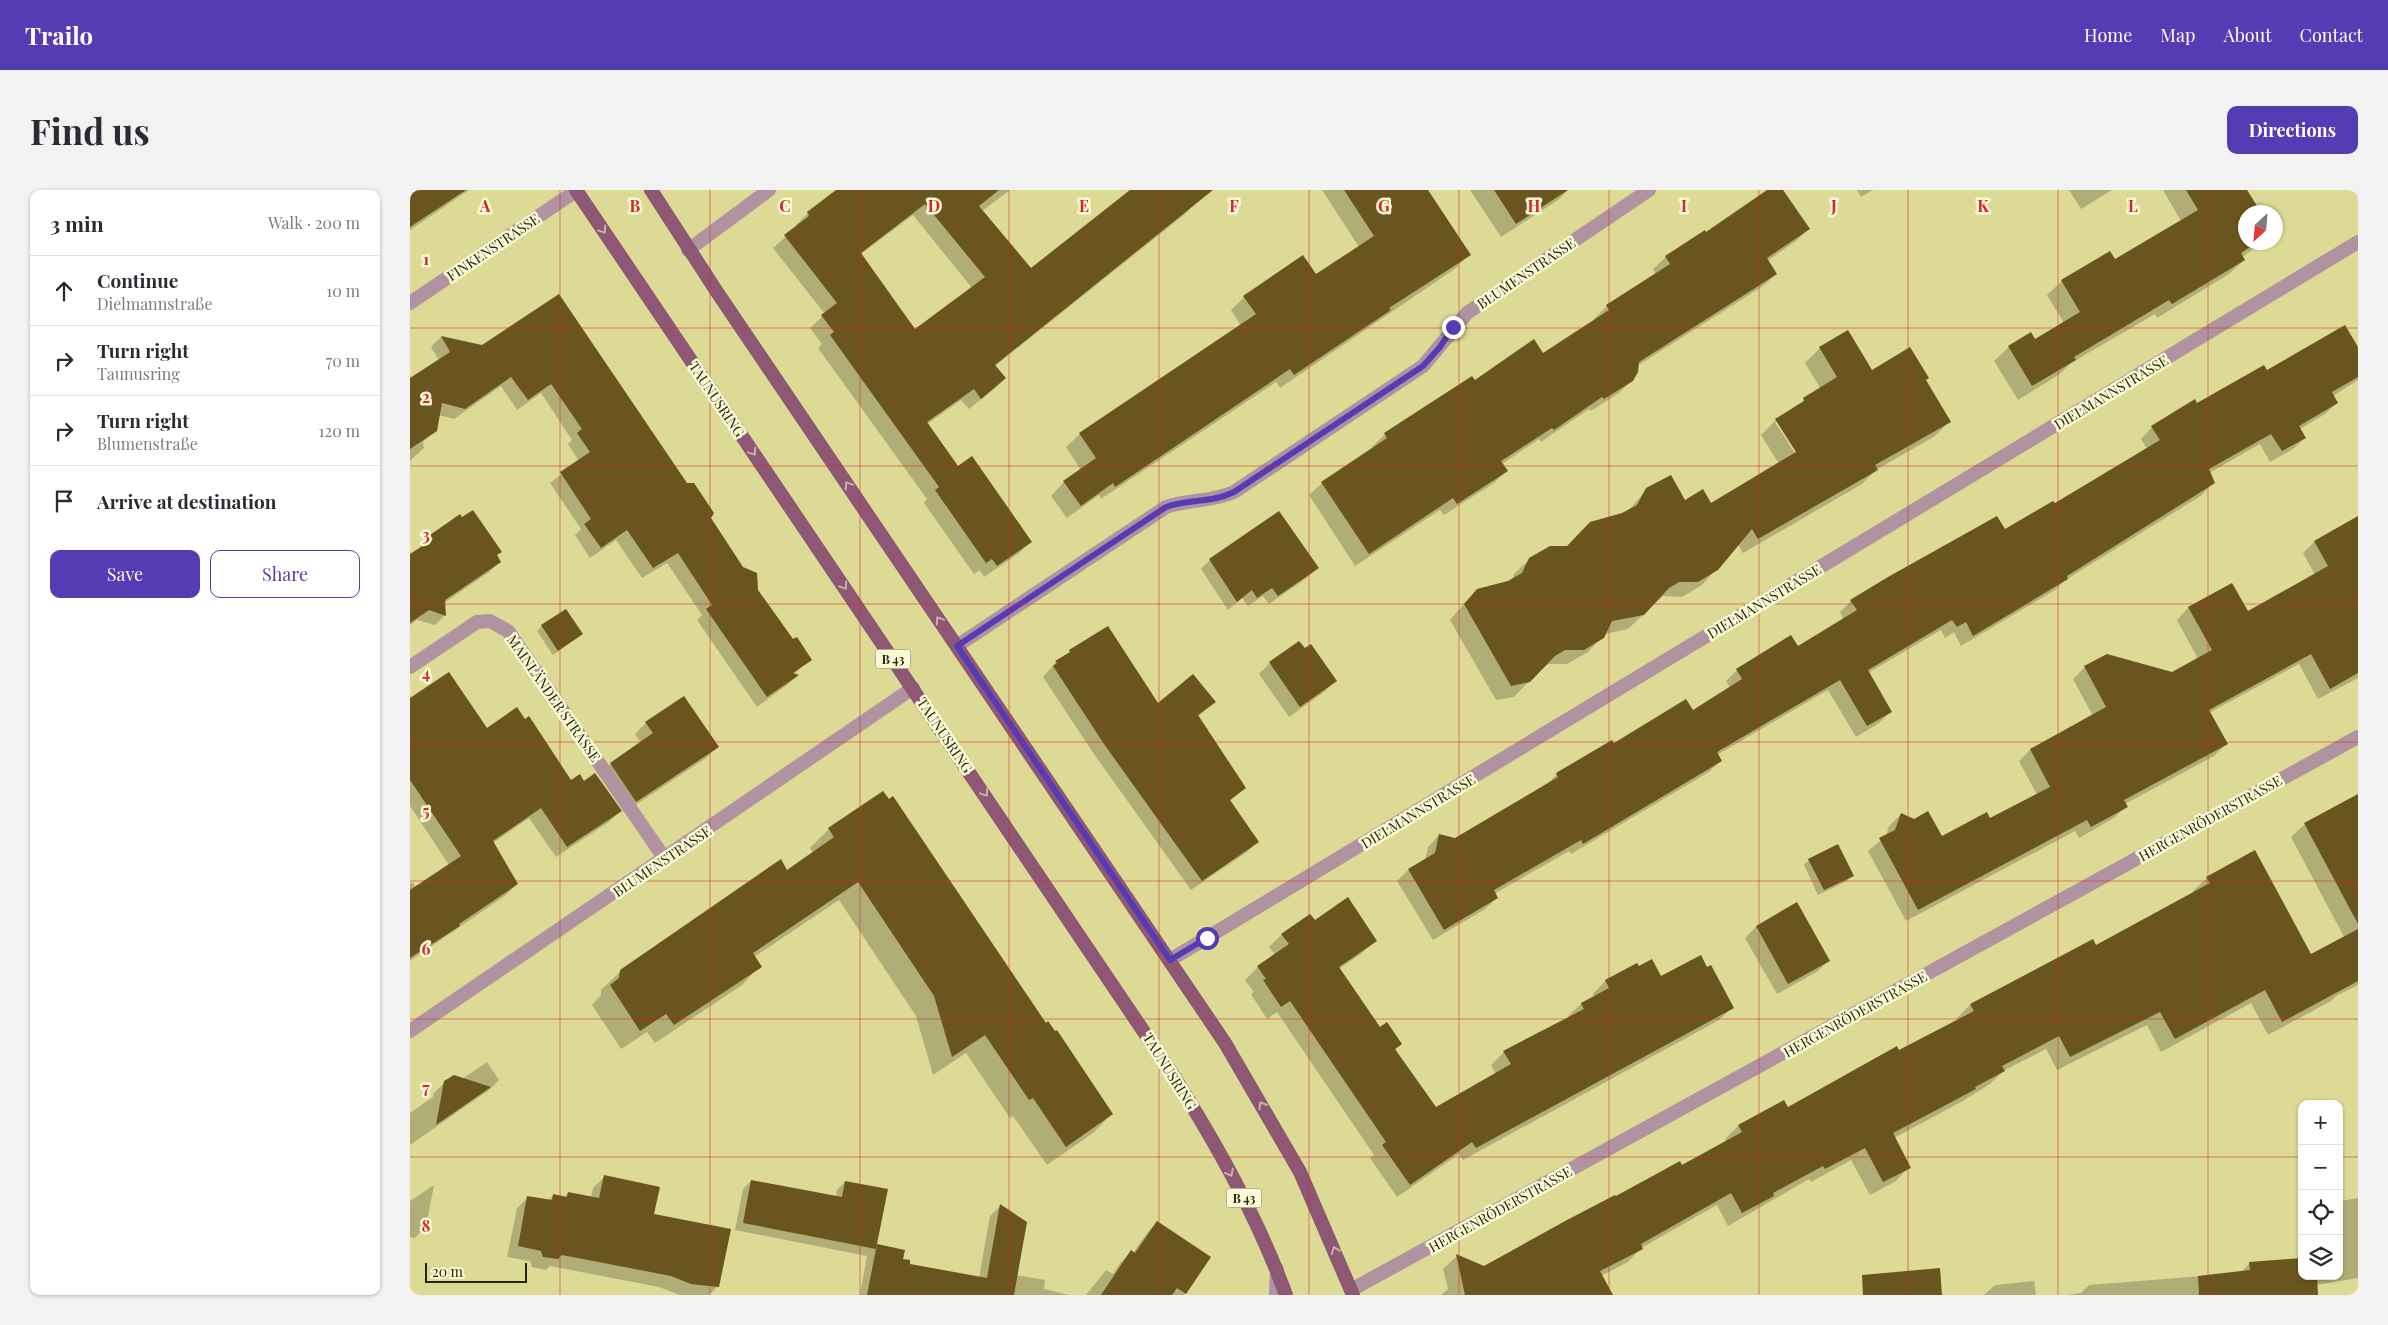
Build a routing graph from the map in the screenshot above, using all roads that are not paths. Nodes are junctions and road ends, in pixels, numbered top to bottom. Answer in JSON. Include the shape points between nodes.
{"nodes":[{"id":1,"x":576,"y":190,"type":"edge"},
{"id":2,"x":651,"y":190,"type":"edge"},
{"id":3,"x":769,"y":190,"type":"edge"},
{"id":4,"x":1649,"y":190,"type":"edge"},
{"id":5,"x":2358,"y":242,"type":"edge"},
{"id":6,"x":688,"y":250,"type":"junction"},
{"id":7,"x":410,"y":303,"type":"edge"},
{"id":8,"x":957,"y":646,"type":"junction"},
{"id":9,"x":410,"y":667,"type":"edge"},
{"id":10,"x":913,"y":688,"type":"junction"},
{"id":11,"x":2358,"y":737,"type":"edge"},
{"id":12,"x":665,"y":860,"type":"junction"},
{"id":13,"x":1170,"y":960,"type":"junction"},
{"id":14,"x":410,"y":1031,"type":"edge"},
{"id":15,"x":1276,"y":1268,"type":"junction"},
{"id":16,"x":1352,"y":1293,"type":"edge"},
{"id":17,"x":1276,"y":1295,"type":"edge"},
{"id":18,"x":1286,"y":1295,"type":"edge"}],
"edges":[{"from":1,"to":7,"type":"street","name":"FINKENSTRASSE"},
{"from":1,"to":10,"type":"main road","name":"TAUNUSRING","number":"B 43","one_way":true},
{"from":2,"to":6,"type":"main road"},
{"from":3,"to":6,"type":"street"},
{"from":4,"to":8,"type":"street","name":"BLUMENSTRASSE","via":[[1467,312],[1423,366],[1234,492],[1222,498],[1188,500],[1166,507]]},
{"from":5,"to":13,"type":"street","name":"DIELMANNSTRASSE"},
{"from":8,"to":6,"type":"main road","one_way":true},
{"from":8,"to":13,"type":"main road"},
{"from":9,"to":12,"type":"street","name":"MAINLÄNDER STRASSE","via":[[476,622],[490,621],[508,631]]},
{"from":10,"to":12,"type":"street","name":"BLUMENSTRASSE"},
{"from":10,"to":15,"type":"main road","name":"TAUNUSRING","number":"B 43","one_way":true,"via":[[1172,1072],[1234,1179]]},
{"from":11,"to":16,"type":"street","name":"HERGENRÖDERSTRASSE"},
{"from":12,"to":14,"type":"street","name":"BLUMENSTRASSE"},
{"from":16,"to":13,"type":"main road","one_way":true,"via":[[1300,1172],[1258,1098]]},
{"from":15,"to":17,"type":"street"},
{"from":15,"to":18,"type":"main road","name":"TAUNUSRING","number":"B 43"}]}
